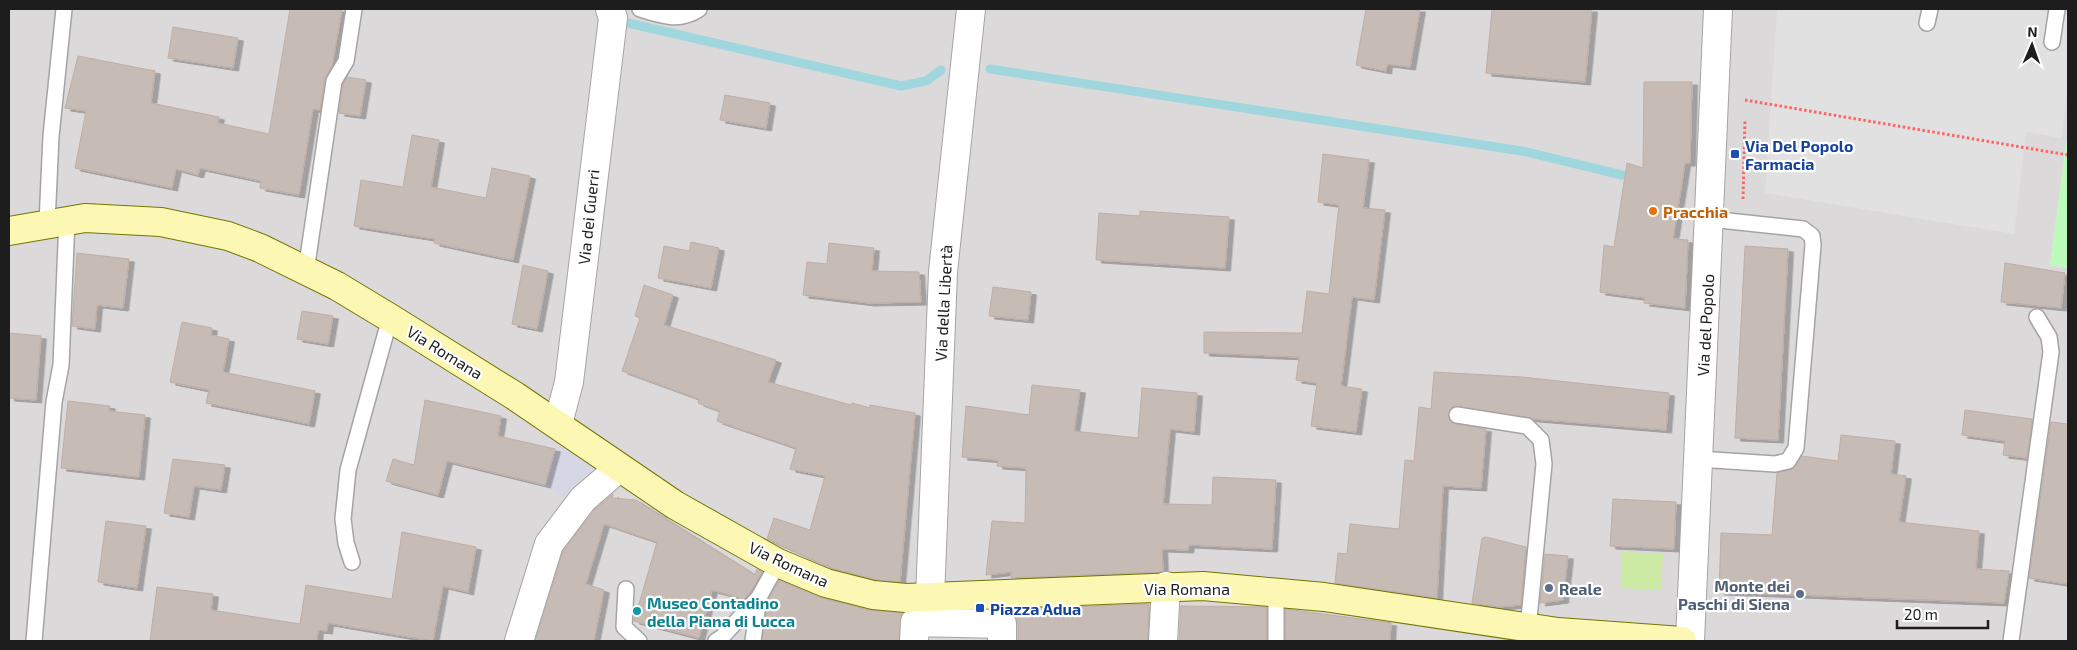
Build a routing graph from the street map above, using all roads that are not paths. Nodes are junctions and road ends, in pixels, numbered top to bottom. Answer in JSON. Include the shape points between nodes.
{"nodes":[{"id":1,"x":64,"y":9,"type":"edge"},
{"id":2,"x":354,"y":9,"type":"edge"},
{"id":3,"x":610,"y":9,"type":"edge"},
{"id":4,"x":640,"y":9,"type":"edge"},
{"id":5,"x":699,"y":9,"type":"edge"},
{"id":6,"x":971,"y":9,"type":"edge"},
{"id":7,"x":1718,"y":9,"type":"edge"},
{"id":8,"x":2057,"y":9,"type":"edge"},
{"id":9,"x":2052,"y":42,"type":"dead end"},
{"id":10,"x":1710,"y":219,"type":"junction"},
{"id":11,"x":57,"y":221,"type":"junction"},
{"id":12,"x":9,"y":231,"type":"edge"},
{"id":13,"x":306,"y":271,"type":"junction"},
{"id":14,"x":2038,"y":317,"type":"dead end"},
{"id":15,"x":390,"y":318,"type":"junction"},
{"id":16,"x":1457,"y":415,"type":"dead end"},
{"id":17,"x":558,"y":424,"type":"junction"},
{"id":18,"x":1698,"y":460,"type":"junction"},
{"id":19,"x":618,"y":468,"type":"junction"},
{"id":20,"x":352,"y":562,"type":"dead end"},
{"id":21,"x":778,"y":563,"type":"junction"},
{"id":22,"x":1166,"y":586,"type":"junction"},
{"id":23,"x":626,"y":590,"type":"dead end"},
{"id":24,"x":1276,"y":591,"type":"junction"},
{"id":25,"x":957,"y":596,"type":"junction"},
{"id":26,"x":759,"y":597,"type":"junction"},
{"id":27,"x":930,"y":598,"type":"junction"},
{"id":28,"x":1528,"y":628,"type":"junction"},
{"id":29,"x":957,"y":632,"type":"edge"},
{"id":30,"x":34,"y":641,"type":"edge"},
{"id":31,"x":519,"y":641,"type":"edge"},
{"id":32,"x":639,"y":641,"type":"edge"},
{"id":33,"x":716,"y":641,"type":"edge"},
{"id":34,"x":753,"y":641,"type":"edge"},
{"id":35,"x":914,"y":641,"type":"edge"},
{"id":36,"x":1002,"y":641,"type":"edge"},
{"id":37,"x":1164,"y":641,"type":"edge"},
{"id":38,"x":1276,"y":641,"type":"edge"},
{"id":39,"x":1682,"y":641,"type":"edge"},
{"id":40,"x":1690,"y":641,"type":"edge"},
{"id":41,"x":2011,"y":641,"type":"edge"}],
"edges":[{"from":1,"to":11,"type":"lane","via":[[51,136]]},
{"from":2,"to":13,"type":"lane","via":[[346,61],[334,81]]},
{"from":3,"to":17,"type":"street","name":"Via dei Guerri","via":[[613,18],[572,363]]},
{"from":4,"to":5,"type":"lane","via":[[678,18]]},
{"from":6,"to":27,"type":"street","name":"Via della Libertà","via":[[943,272]]},
{"from":7,"to":10,"type":"street","name":"Via del Popolo"},
{"from":8,"to":9,"type":"lane"},
{"from":10,"to":18,"type":"street","name":"Via del Popolo"},
{"from":10,"to":18,"type":"lane","via":[[1803,229],[1812,236],[1814,245],[1796,448],[1788,461],[1775,464]]},
{"from":11,"to":12,"type":"street","name":"Via Romana"},
{"from":11,"to":13,"type":"street","name":"Via Romana","via":[[85,218],[161,222],[228,236]]},
{"from":11,"to":30,"type":"lane","via":[[61,365],[54,402]]},
{"from":13,"to":15,"type":"street","name":"Via Romana"},
{"from":14,"to":41,"type":"lane","via":[[2049,337],[2051,352]]},
{"from":15,"to":17,"type":"street","name":"Via Romana"},
{"from":15,"to":20,"type":"lane","via":[[348,470],[343,519]]},
{"from":16,"to":28,"type":"lane","via":[[1527,426],[1541,440],[1544,464]]},
{"from":17,"to":19,"type":"street","name":"Via Romana"},
{"from":18,"to":40,"type":"street","name":"Via del Popolo"},
{"from":19,"to":21,"type":"street","name":"Via Romana","via":[[675,505]]},
{"from":19,"to":31,"type":"street","via":[[583,499],[549,544]]},
{"from":21,"to":26,"type":"lane"},
{"from":21,"to":27,"type":"street","name":"Via Romana","via":[[826,583],[873,594]]},
{"from":22,"to":24,"type":"street","name":"Via Romana"},
{"from":22,"to":25,"type":"street","name":"Via Romana"},
{"from":22,"to":37,"type":"street"},
{"from":23,"to":32,"type":"lane","via":[[624,628]]},
{"from":24,"to":28,"type":"street","name":"Via Romana"},
{"from":24,"to":38,"type":"lane"},
{"from":25,"to":27,"type":"street","name":"Via Romana"},
{"from":25,"to":29,"type":"street"},
{"from":26,"to":33,"type":"lane"},
{"from":26,"to":34,"type":"lane"},
{"from":28,"to":39,"type":"street","name":"Via Romana"},
{"from":29,"to":35,"type":"street","via":[[915,622]]},
{"from":29,"to":36,"type":"street","via":[[1002,624]]}]}
